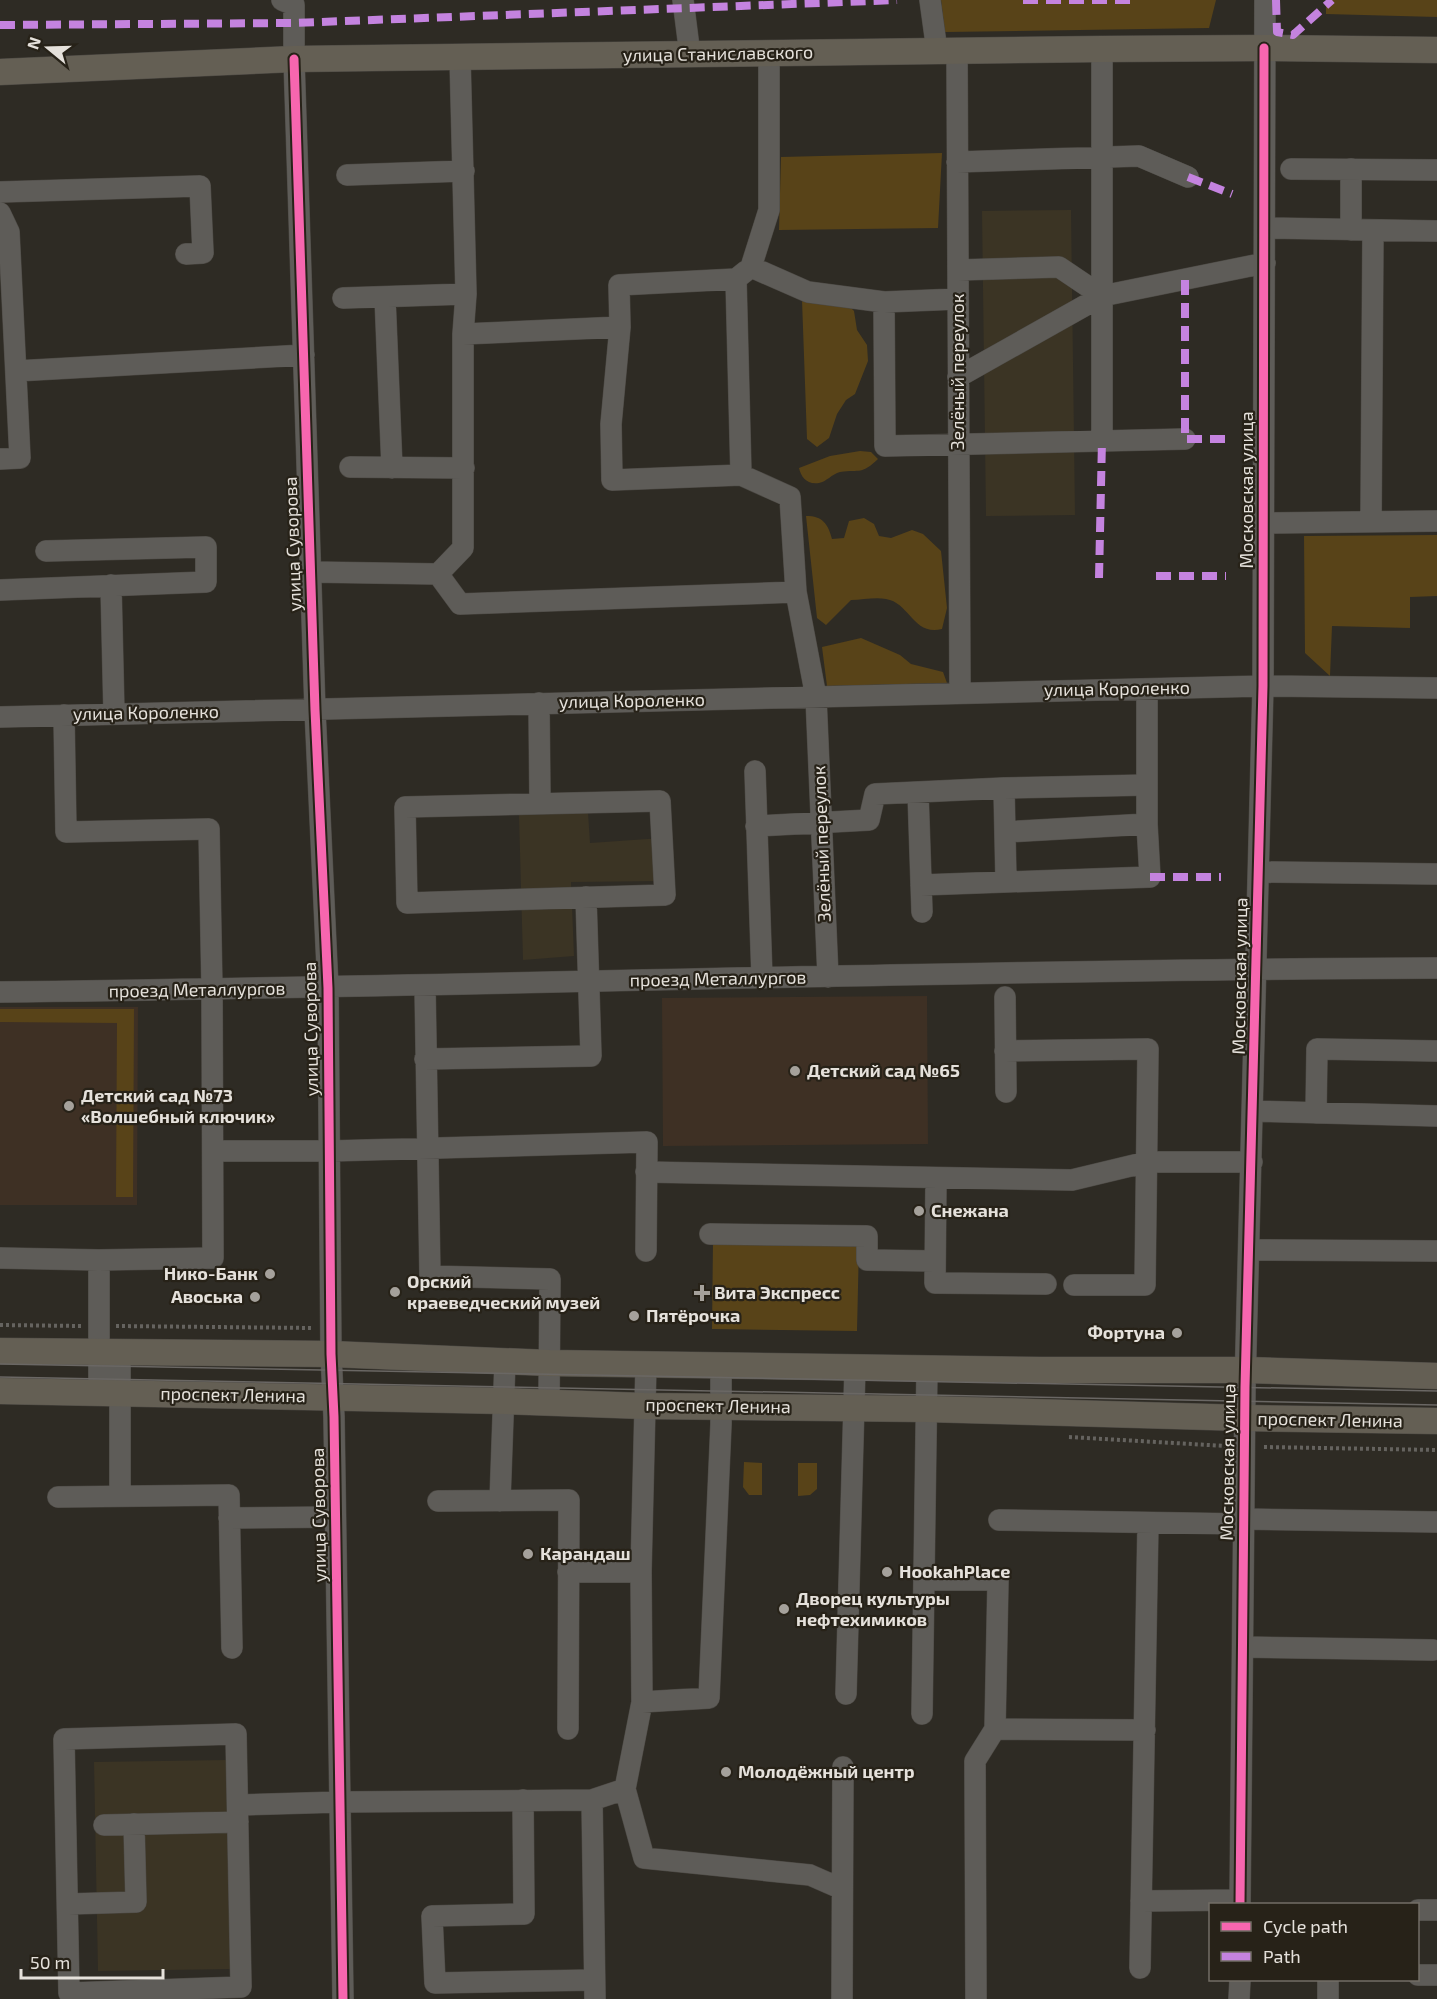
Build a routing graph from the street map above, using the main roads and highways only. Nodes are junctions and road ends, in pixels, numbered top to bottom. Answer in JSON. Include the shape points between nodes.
{"nodes":[{"id":1,"x":1437,"y":50,"type":"edge"},
{"id":2,"x":0,"y":72,"type":"edge"},
{"id":3,"x":0,"y":1351,"type":"edge"},
{"id":4,"x":1437,"y":1376,"type":"edge"},
{"id":5,"x":0,"y":1391,"type":"edge"},
{"id":6,"x":1437,"y":1421,"type":"edge"}],
"edges":[{"from":1,"to":2,"type":"main road","name":"улица Станиславского","via":[[1102,49],[294,59]]},
{"from":3,"to":4,"type":"main road"},
{"from":5,"to":6,"type":"main road","name":"проспект Ленина"}]}
